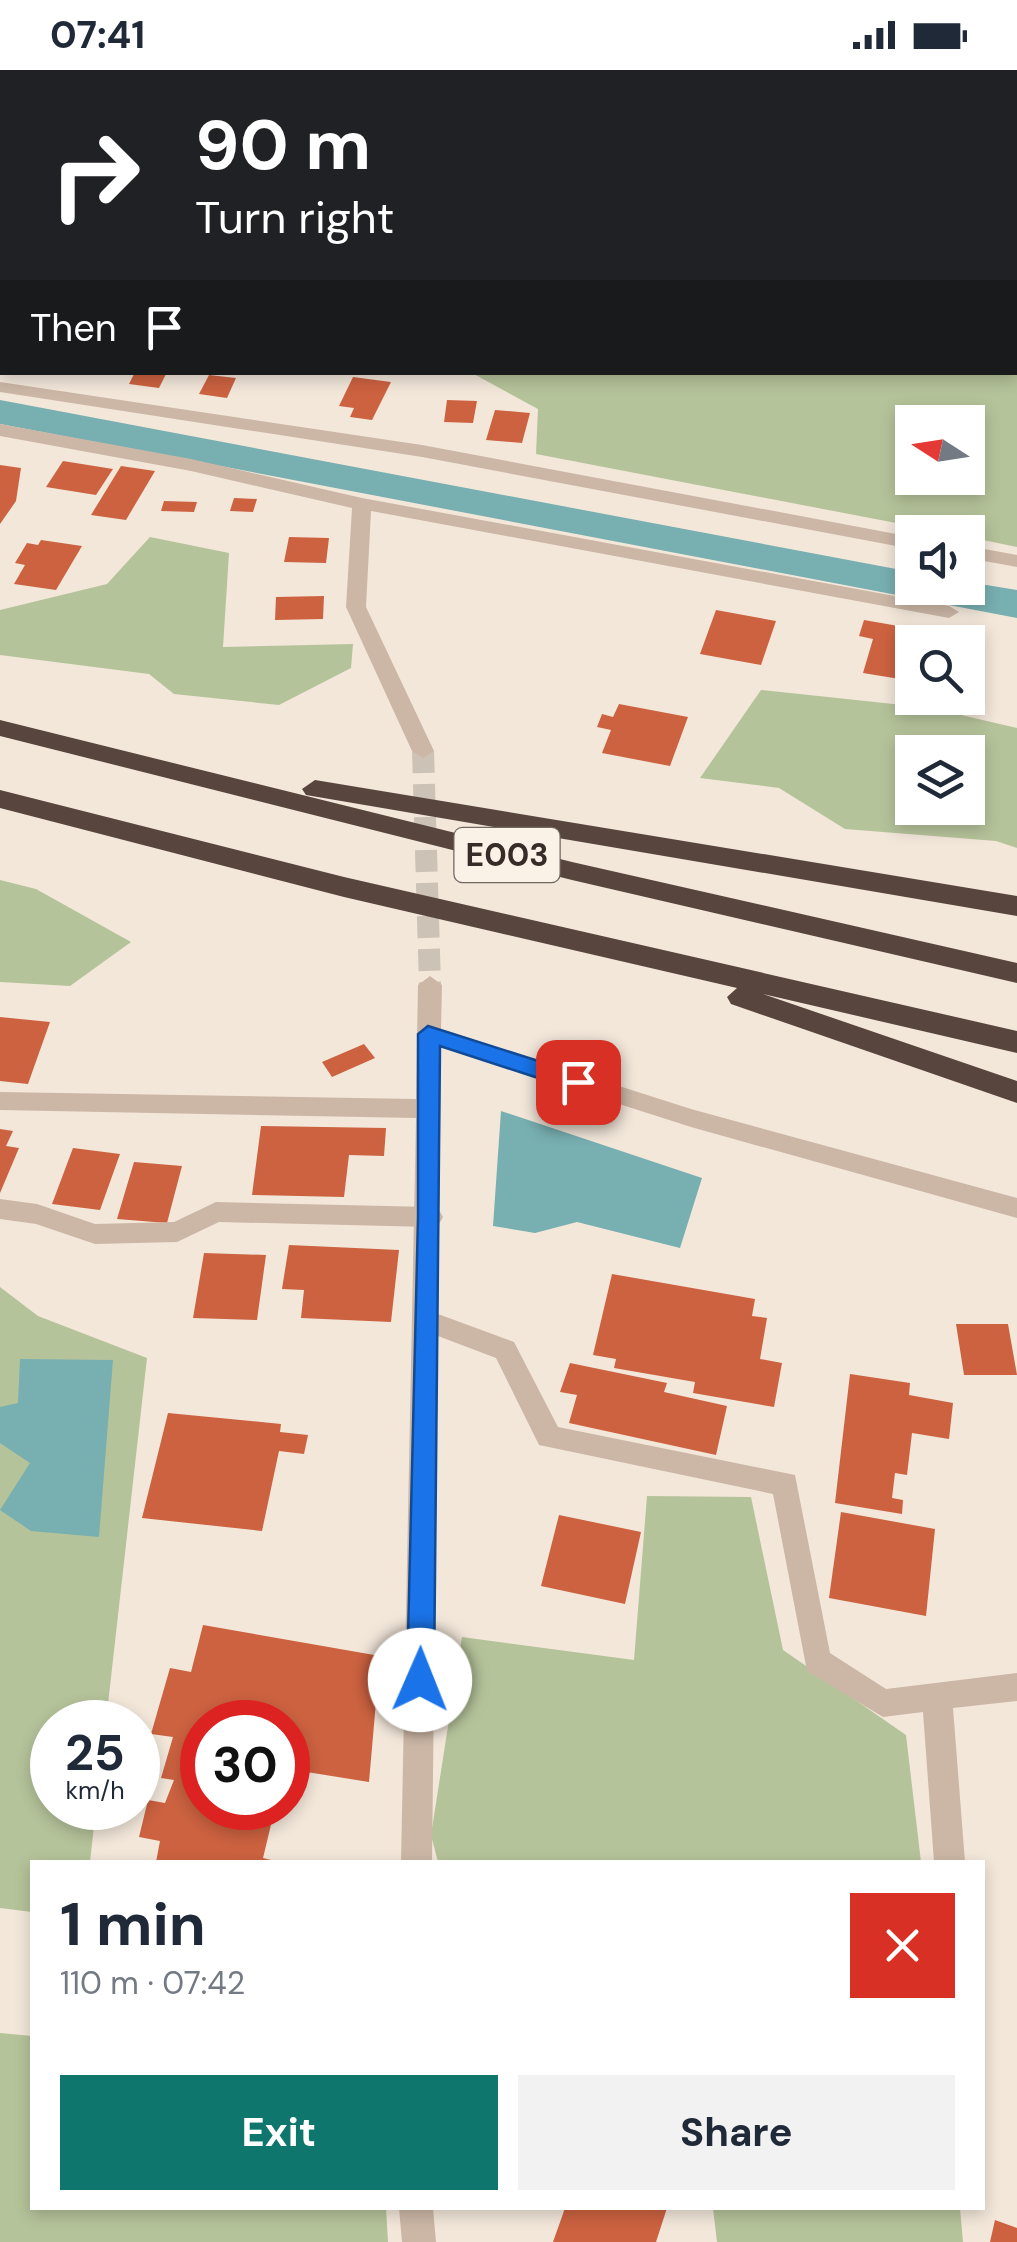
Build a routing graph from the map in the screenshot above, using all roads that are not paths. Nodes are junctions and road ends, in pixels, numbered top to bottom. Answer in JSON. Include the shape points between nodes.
{"nodes":[{"id":1,"x":0,"y":387,"type":"edge"},
{"id":2,"x":0,"y":430,"type":"edge"},
{"id":3,"x":362,"y":504,"type":"junction"},
{"id":4,"x":895,"y":539,"type":"edge"},
{"id":5,"x":985,"y":555,"type":"edge"},
{"id":6,"x":1017,"y":561,"type":"edge"},
{"id":7,"x":949,"y":612,"type":"dead end"},
{"id":8,"x":0,"y":728,"type":"edge"},
{"id":9,"x":96,"y":752,"type":"junction"},
{"id":10,"x":423,"y":752,"type":"tunnel mouth"},
{"id":11,"x":0,"y":798,"type":"edge"},
{"id":12,"x":1017,"y":906,"type":"edge"},
{"id":13,"x":591,"y":946,"type":"junction"},
{"id":14,"x":1017,"y":973,"type":"edge"},
{"id":15,"x":430,"y":984,"type":"tunnel mouth"},
{"id":16,"x":428,"y":1034,"type":"junction"},
{"id":17,"x":1017,"y":1042,"type":"edge"},
{"id":18,"x":1017,"y":1092,"type":"edge"},
{"id":19,"x":0,"y":1102,"type":"edge"},
{"id":20,"x":429,"y":1108,"type":"junction"},
{"id":21,"x":1017,"y":1208,"type":"edge"},
{"id":22,"x":0,"y":1210,"type":"edge"},
{"id":23,"x":430,"y":1217,"type":"junction"},
{"id":24,"x":428,"y":1321,"type":"junction"},
{"id":25,"x":1017,"y":1687,"type":"edge"},
{"id":26,"x":938,"y":1696,"type":"junction"},
{"id":27,"x":416,"y":1860,"type":"edge"},
{"id":28,"x":950,"y":1860,"type":"edge"},
{"id":29,"x":416,"y":2210,"type":"edge"},
{"id":30,"x":420,"y":2242,"type":"edge"}],
"edges":[{"from":1,"to":4,"type":"street","via":[[422,450]]},
{"from":2,"to":3,"type":"street"},
{"from":3,"to":7,"type":"street"},
{"from":3,"to":10,"type":"street","via":[[356,607]]},
{"from":5,"to":6,"type":"street"},
{"from":8,"to":9,"type":"highway","number":"E003"},
{"from":9,"to":12,"type":"highway"},
{"from":9,"to":14,"type":"highway","number":"E003"},
{"from":11,"to":13,"type":"highway","number":"E003"},
{"from":13,"to":17,"type":"highway","number":"E003"},
{"from":13,"to":18,"type":"highway"},
{"from":15,"to":16,"type":"street"},
{"from":16,"to":20,"type":"street"},
{"from":16,"to":21,"type":"street","via":[[691,1118]]},
{"from":19,"to":20,"type":"street"},
{"from":20,"to":23,"type":"street"},
{"from":22,"to":23,"type":"street","via":[[37,1214],[95,1234],[178,1232],[216,1212]]},
{"from":23,"to":24,"type":"street"},
{"from":24,"to":26,"type":"street","via":[[504,1350],[549,1437],[785,1484],[817,1661],[883,1703]]},
{"from":24,"to":27,"type":"street"},
{"from":25,"to":26,"type":"street"},
{"from":26,"to":28,"type":"street"},
{"from":29,"to":30,"type":"street"}]}
